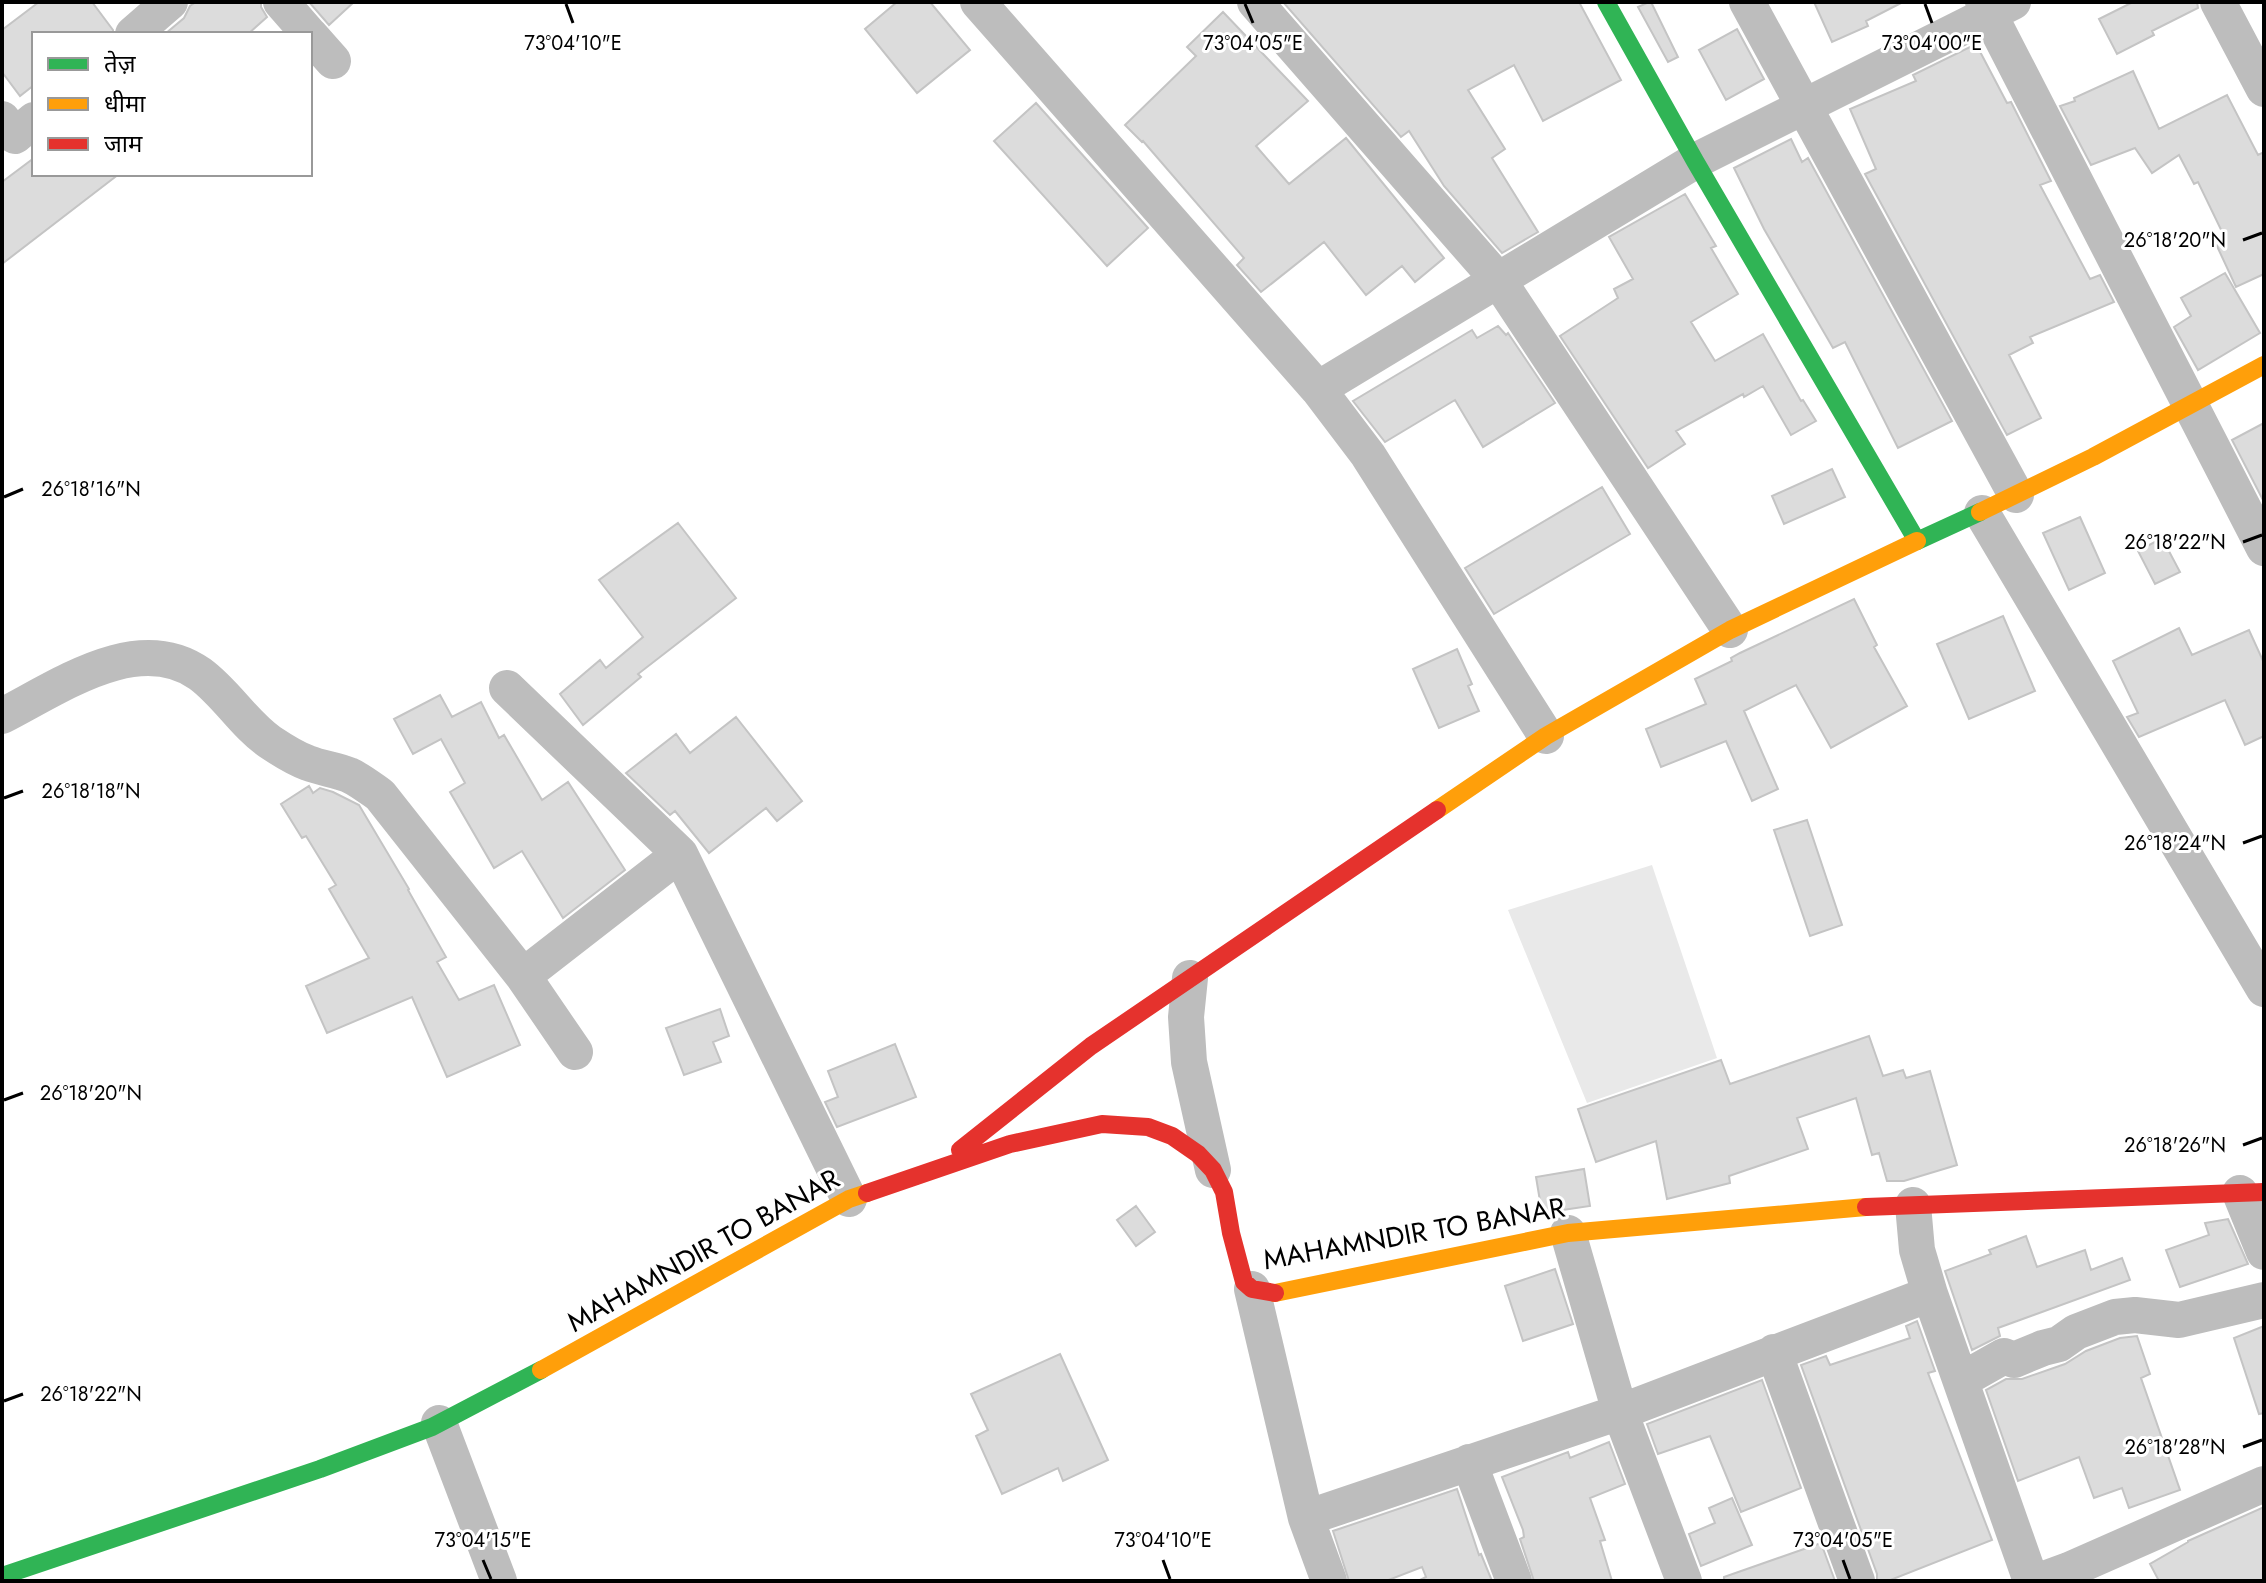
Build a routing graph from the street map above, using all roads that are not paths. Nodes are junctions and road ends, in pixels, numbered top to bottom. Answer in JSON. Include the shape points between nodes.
{"nodes":[{"id":1,"x":170,"y":2,"type":"edge"},
{"id":2,"x":281,"y":2,"type":"edge"},
{"id":3,"x":978,"y":2,"type":"edge"},
{"id":4,"x":1255,"y":2,"type":"edge"},
{"id":5,"x":1606,"y":2,"type":"edge"},
{"id":6,"x":1747,"y":2,"type":"edge"},
{"id":7,"x":2218,"y":2,"type":"edge"},
{"id":8,"x":1995,"y":6,"type":"edge"},
{"id":9,"x":135,"y":32,"type":"edge"},
{"id":10,"x":308,"y":32,"type":"edge"},
{"id":11,"x":2264,"y":89,"type":"edge"},
{"id":12,"x":1803,"y":108,"type":"junction"},
{"id":13,"x":2,"y":119,"type":"edge"},
{"id":14,"x":32,"y":122,"type":"edge"},
{"id":15,"x":1695,"y":161,"type":"junction"},
{"id":16,"x":1499,"y":281,"type":"junction"},
{"id":17,"x":2264,"y":365,"type":"edge"},
{"id":18,"x":1318,"y":389,"type":"junction"},
{"id":19,"x":2191,"y":405,"type":"junction"},
{"id":20,"x":2016,"y":495,"type":"junction"},
{"id":21,"x":1982,"y":513,"type":"junction"},
{"id":22,"x":1917,"y":541,"type":"junction"},
{"id":23,"x":2264,"y":548,"type":"edge"},
{"id":24,"x":1730,"y":630,"type":"junction"},
{"id":25,"x":507,"y":688,"type":"dead end"},
{"id":26,"x":2,"y":716,"type":"edge"},
{"id":27,"x":1546,"y":736,"type":"junction"},
{"id":28,"x":680,"y":854,"type":"junction"},
{"id":29,"x":523,"y":976,"type":"junction"},
{"id":30,"x":1190,"y":978,"type":"junction"},
{"id":31,"x":2264,"y":989,"type":"edge"},
{"id":32,"x":575,"y":1052,"type":"dead end"},
{"id":33,"x":937,"y":1169,"type":"junction"},
{"id":34,"x":1213,"y":1170,"type":"junction"},
{"id":35,"x":2252,"y":1192,"type":"edge"},
{"id":36,"x":849,"y":1199,"type":"junction"},
{"id":37,"x":1913,"y":1205,"type":"junction"},
{"id":38,"x":1568,"y":1233,"type":"junction"},
{"id":39,"x":2264,"y":1252,"type":"edge"},
{"id":40,"x":1252,"y":1289,"type":"junction"},
{"id":41,"x":1930,"y":1294,"type":"junction"},
{"id":42,"x":2264,"y":1300,"type":"edge"},
{"id":43,"x":1774,"y":1352,"type":"junction"},
{"id":44,"x":1961,"y":1377,"type":"junction"},
{"id":45,"x":1620,"y":1412,"type":"junction"},
{"id":46,"x":439,"y":1423,"type":"junction"},
{"id":47,"x":1469,"y":1462,"type":"junction"},
{"id":48,"x":2264,"y":1484,"type":"edge"},
{"id":49,"x":1306,"y":1518,"type":"junction"},
{"id":50,"x":2,"y":1576,"type":"edge"},
{"id":51,"x":499,"y":1581,"type":"edge"},
{"id":52,"x":1329,"y":1581,"type":"edge"},
{"id":53,"x":1514,"y":1581,"type":"edge"},
{"id":54,"x":1684,"y":1581,"type":"edge"},
{"id":55,"x":1857,"y":1581,"type":"edge"},
{"id":56,"x":2031,"y":1581,"type":"edge"},
{"id":57,"x":2039,"y":1581,"type":"edge"}],
"edges":[{"from":1,"to":9,"type":"street"},
{"from":2,"to":10,"type":"street"},
{"from":3,"to":18,"type":"street"},
{"from":4,"to":16,"type":"street"},
{"from":5,"to":15,"type":"street"},
{"from":6,"to":12,"type":"street"},
{"from":7,"to":11,"type":"street"},
{"from":8,"to":12,"type":"street"},
{"from":8,"to":19,"type":"street"},
{"from":12,"to":15,"type":"street"},
{"from":12,"to":20,"type":"street"},
{"from":13,"to":14,"type":"street","via":[[15,136]]},
{"from":15,"to":16,"type":"street"},
{"from":15,"to":22,"type":"street"},
{"from":16,"to":18,"type":"street"},
{"from":16,"to":24,"type":"street"},
{"from":17,"to":19,"type":"street"},
{"from":18,"to":27,"type":"street","via":[[1368,455]]},
{"from":19,"to":20,"type":"street"},
{"from":19,"to":23,"type":"street"},
{"from":20,"to":21,"type":"street"},
{"from":21,"to":22,"type":"street"},
{"from":21,"to":31,"type":"street"},
{"from":22,"to":24,"type":"street"},
{"from":24,"to":27,"type":"street"},
{"from":25,"to":28,"type":"street"},
{"from":26,"to":29,"type":"street","via":[[122,659],[180,661],[203,675],[285,752],[348,775],[380,795]]},
{"from":27,"to":30,"type":"street"},
{"from":28,"to":29,"type":"street"},
{"from":28,"to":36,"type":"street"},
{"from":29,"to":32,"type":"street"},
{"from":30,"to":33,"type":"street","via":[[1091,1046]]},
{"from":30,"to":34,"type":"street","via":[[1189,1062]]},
{"from":33,"to":34,"type":"street","name":"MAHAMNDIR TO BANAR","via":[[1010,1144],[1102,1124],[1148,1127],[1172,1136]]},
{"from":33,"to":36,"type":"street","name":"MAHAMNDIR TO BANAR"},
{"from":34,"to":40,"type":"street","name":"MAHAMNDIR TO BANAR","via":[[1224,1192],[1244,1282]]},
{"from":35,"to":37,"type":"street","name":"MAHAMNDIR TO BANAR"},
{"from":35,"to":39,"type":"street"},
{"from":36,"to":46,"type":"street","name":"MAHAMNDIR TO BANAR"},
{"from":37,"to":38,"type":"street","name":"MAHAMNDIR TO BANAR"},
{"from":37,"to":41,"type":"street","via":[[1917,1250]]},
{"from":38,"to":40,"type":"street","name":"MAHAMNDIR TO BANAR","via":[[1273,1293]]},
{"from":38,"to":45,"type":"street"},
{"from":40,"to":49,"type":"street"},
{"from":41,"to":43,"type":"street"},
{"from":41,"to":44,"type":"street"},
{"from":42,"to":44,"type":"street","via":[[2179,1320],[2115,1317],[2059,1344],[2014,1360],[2004,1356]]},
{"from":43,"to":45,"type":"street"},
{"from":43,"to":55,"type":"street"},
{"from":44,"to":56,"type":"street"},
{"from":45,"to":47,"type":"street"},
{"from":45,"to":54,"type":"street"},
{"from":46,"to":50,"type":"street","name":"MAHAMNDIR TO BANAR","via":[[320,1469]]},
{"from":46,"to":51,"type":"street"},
{"from":47,"to":49,"type":"street"},
{"from":47,"to":53,"type":"street"},
{"from":48,"to":57,"type":"street"},
{"from":49,"to":52,"type":"street"}]}
